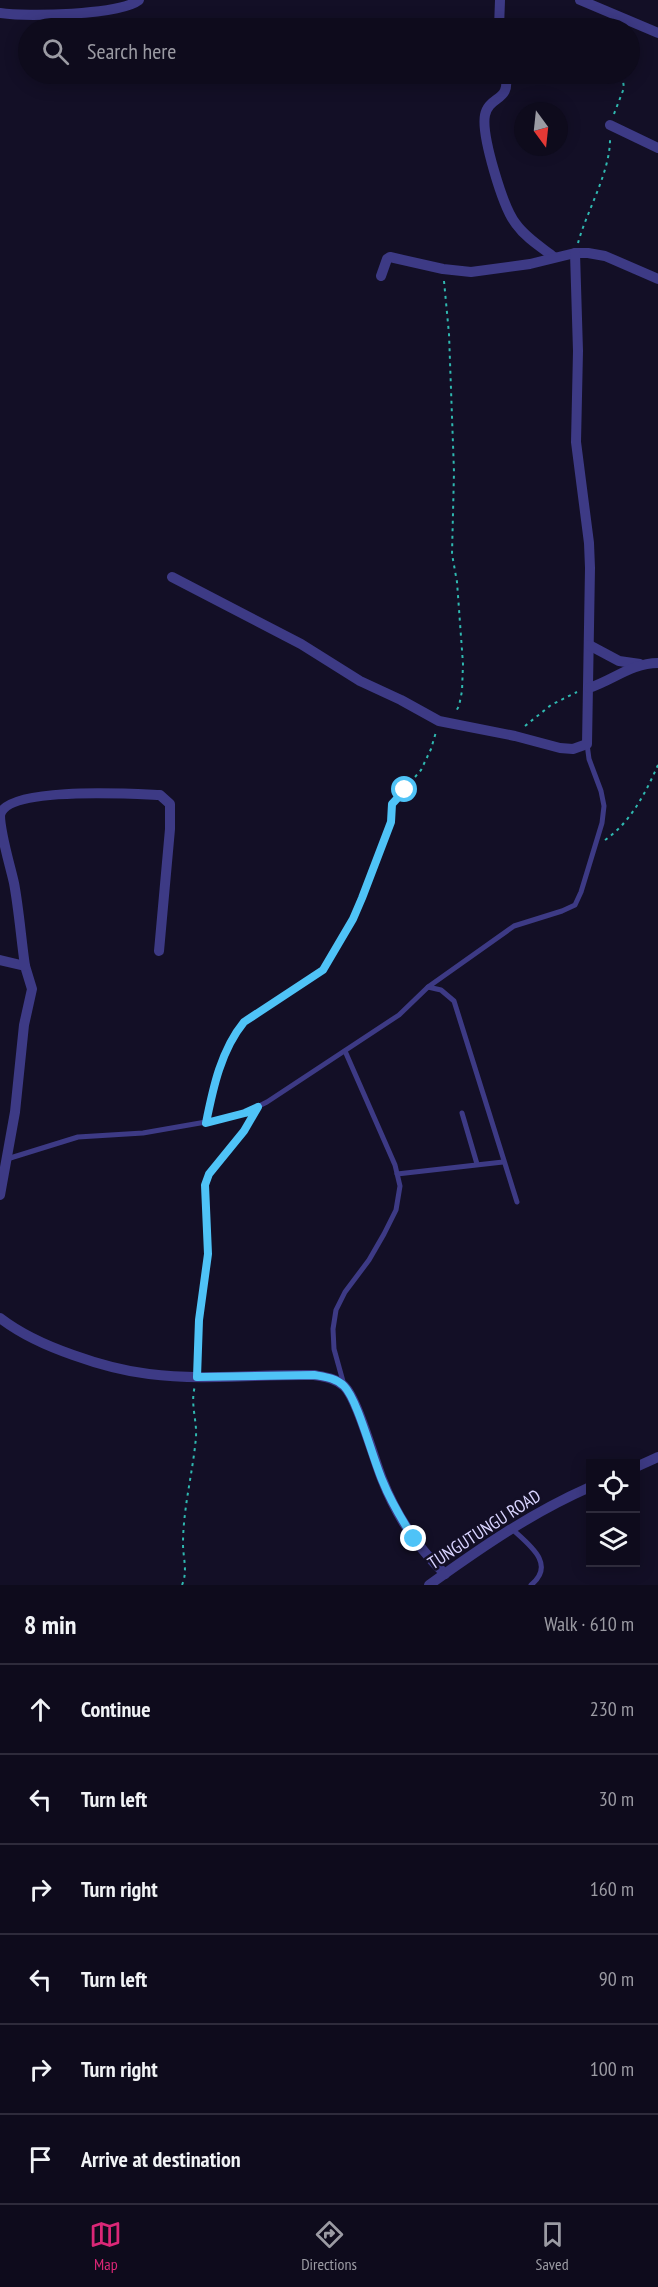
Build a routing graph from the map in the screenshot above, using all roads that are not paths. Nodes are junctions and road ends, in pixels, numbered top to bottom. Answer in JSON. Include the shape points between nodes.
{"nodes":[{"id":1,"x":139,"y":0,"type":"edge"},
{"id":2,"x":500,"y":0,"type":"edge"},
{"id":3,"x":580,"y":0,"type":"edge"},
{"id":4,"x":0,"y":13,"type":"edge"},
{"id":5,"x":499,"y":18,"type":"edge"},
{"id":6,"x":623,"y":18,"type":"edge"},
{"id":7,"x":640,"y":25,"type":"edge"},
{"id":8,"x":658,"y":33,"type":"edge"},
{"id":9,"x":508,"y":84,"type":"edge"},
{"id":10,"x":610,"y":125,"type":"road end"},
{"id":11,"x":658,"y":148,"type":"edge"},
{"id":12,"x":575,"y":253,"type":"junction"},
{"id":13,"x":555,"y":257,"type":"junction"},
{"id":14,"x":381,"y":276,"type":"dead end"},
{"id":15,"x":658,"y":279,"type":"edge"},
{"id":16,"x":172,"y":577,"type":"dead end"},
{"id":17,"x":589,"y":645,"type":"junction"},
{"id":18,"x":658,"y":663,"type":"edge"},
{"id":19,"x":640,"y":664,"type":"junction"},
{"id":20,"x":589,"y":688,"type":"junction"},
{"id":21,"x":587,"y":744,"type":"junction"},
{"id":22,"x":159,"y":951,"type":"dead end"},
{"id":23,"x":0,"y":960,"type":"edge"},
{"id":24,"x":25,"y":966,"type":"junction"},
{"id":25,"x":428,"y":987,"type":"junction"},
{"id":26,"x":345,"y":1051,"type":"junction"},
{"id":27,"x":462,"y":1113,"type":"dead end"},
{"id":28,"x":7,"y":1159,"type":"junction"},
{"id":29,"x":503,"y":1162,"type":"junction"},
{"id":30,"x":477,"y":1164,"type":"junction"},
{"id":31,"x":397,"y":1174,"type":"junction"},
{"id":32,"x":0,"y":1195,"type":"edge"},
{"id":33,"x":517,"y":1202,"type":"dead end"},
{"id":34,"x":0,"y":1318,"type":"edge"},
{"id":35,"x":345,"y":1386,"type":"junction"},
{"id":36,"x":658,"y":1457,"type":"edge"},
{"id":37,"x":640,"y":1465,"type":"edge"},
{"id":38,"x":586,"y":1489,"type":"edge"},
{"id":39,"x":511,"y":1528,"type":"junction"},
{"id":40,"x":445,"y":1574,"type":"junction"},
{"id":41,"x":429,"y":1585,"type":"edge"},
{"id":42,"x":531,"y":1585,"type":"edge"}],
"edges":[{"from":1,"to":4,"type":"street","via":[[114,10]]},
{"from":2,"to":5,"type":"street"},
{"from":3,"to":6,"type":"street"},
{"from":7,"to":8,"type":"street"},
{"from":9,"to":13,"type":"street","via":[[505,93],[484,115],[489,159],[514,222]]},
{"from":10,"to":11,"type":"street"},
{"from":12,"to":13,"type":"street"},
{"from":12,"to":15,"type":"street","via":[[605,256]]},
{"from":12,"to":17,"type":"street","via":[[576,442],[589,543]]},
{"from":13,"to":14,"type":"street","via":[[471,272],[390,258]]},
{"from":16,"to":21,"type":"street","via":[[439,721],[560,748]]},
{"from":17,"to":19,"type":"street","via":[[619,661]]},
{"from":17,"to":20,"type":"street"},
{"from":18,"to":19,"type":"street"},
{"from":19,"to":20,"type":"street"},
{"from":20,"to":21,"type":"street"},
{"from":21,"to":25,"type":"lane","via":[[604,806],[602,823],[574,905],[514,926]]},
{"from":22,"to":24,"type":"street","via":[[170,804],[160,795],[44,796],[6,806],[0,815]]},
{"from":23,"to":24,"type":"street"},
{"from":24,"to":28,"type":"street","via":[[32,989]]},
{"from":25,"to":26,"type":"lane","via":[[399,1015]]},
{"from":25,"to":29,"type":"lane","via":[[441,990],[454,1001]]},
{"from":26,"to":28,"type":"lane","via":[[245,1113],[143,1133],[78,1137]]},
{"from":26,"to":31,"type":"lane"},
{"from":27,"to":30,"type":"lane"},
{"from":28,"to":32,"type":"street"},
{"from":29,"to":30,"type":"lane"},
{"from":29,"to":33,"type":"lane"},
{"from":30,"to":31,"type":"lane"},
{"from":31,"to":35,"type":"lane","via":[[400,1186],[396,1210],[336,1310],[334,1349]]},
{"from":34,"to":35,"type":"street","via":[[18,1332],[104,1366],[197,1377],[314,1375],[332,1378]]},
{"from":35,"to":40,"type":"street","via":[[398,1513],[414,1539]]},
{"from":36,"to":37,"type":"street"},
{"from":38,"to":39,"type":"street","name":"TUNGUTUNGU ROAD"},
{"from":39,"to":40,"type":"street","name":"TUNGUTUNGU ROAD"},
{"from":39,"to":42,"type":"lane","via":[[538,1555],[542,1565]]},
{"from":40,"to":41,"type":"street","name":"TUNGUTUNGU ROAD"}]}
